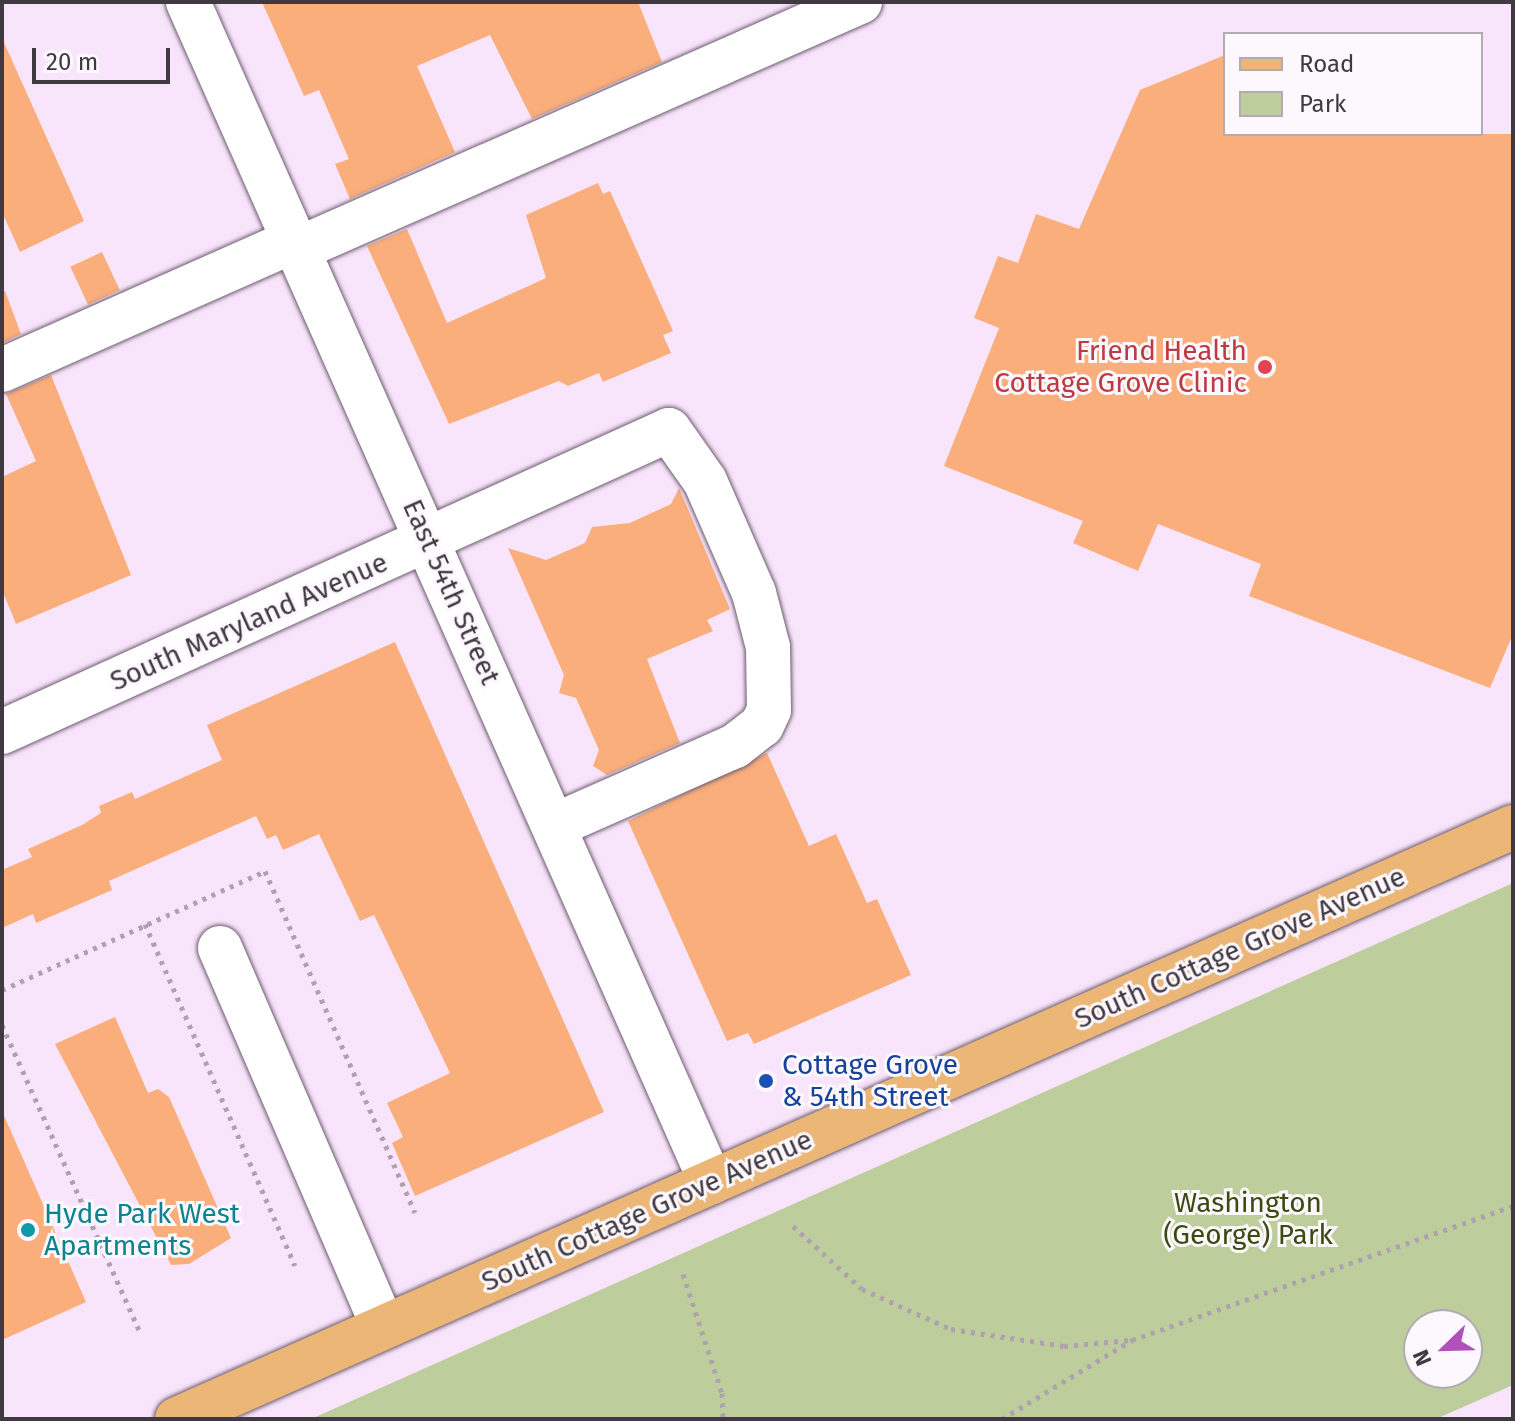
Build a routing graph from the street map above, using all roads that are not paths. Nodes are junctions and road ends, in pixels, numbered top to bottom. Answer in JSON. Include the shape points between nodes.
{"nodes":[{"id":1,"x":188,"y":2,"type":"edge"},
{"id":2,"x":860,"y":2,"type":"edge"},
{"id":3,"x":296,"y":245,"type":"junction"},
{"id":4,"x":2,"y":370,"type":"edge"},
{"id":5,"x":429,"y":540,"type":"junction"},
{"id":6,"x":2,"y":732,"type":"edge"},
{"id":7,"x":554,"y":826,"type":"junction"},
{"id":8,"x":1513,"y":827,"type":"edge"},
{"id":9,"x":220,"y":948,"type":"dead end"},
{"id":10,"x":711,"y":1182,"type":"junction"},
{"id":11,"x":383,"y":1327,"type":"junction"},
{"id":12,"x":177,"y":1419,"type":"edge"}],
"edges":[{"from":1,"to":3,"type":"street","name":"East 54th Street"},
{"from":2,"to":3,"type":"street"},
{"from":3,"to":4,"type":"street"},
{"from":3,"to":5,"type":"street","name":"East 54th Street"},
{"from":5,"to":6,"type":"street","name":"South Maryland Avenue"},
{"from":5,"to":7,"type":"street","name":"East 54th Street"},
{"from":5,"to":7,"type":"street","name":"South Maryland Avenue","via":[[669,430],[705,481],[754,593],[768,647],[769,710],[762,725],[735,746]]},
{"from":7,"to":10,"type":"street","name":"East 54th Street"},
{"from":8,"to":10,"type":"main road","name":"South Cottage Grove Avenue"},
{"from":9,"to":11,"type":"street"},
{"from":10,"to":11,"type":"main road","name":"South Cottage Grove Avenue"},
{"from":11,"to":12,"type":"main road","name":"South Cottage Grove Avenue"}]}
